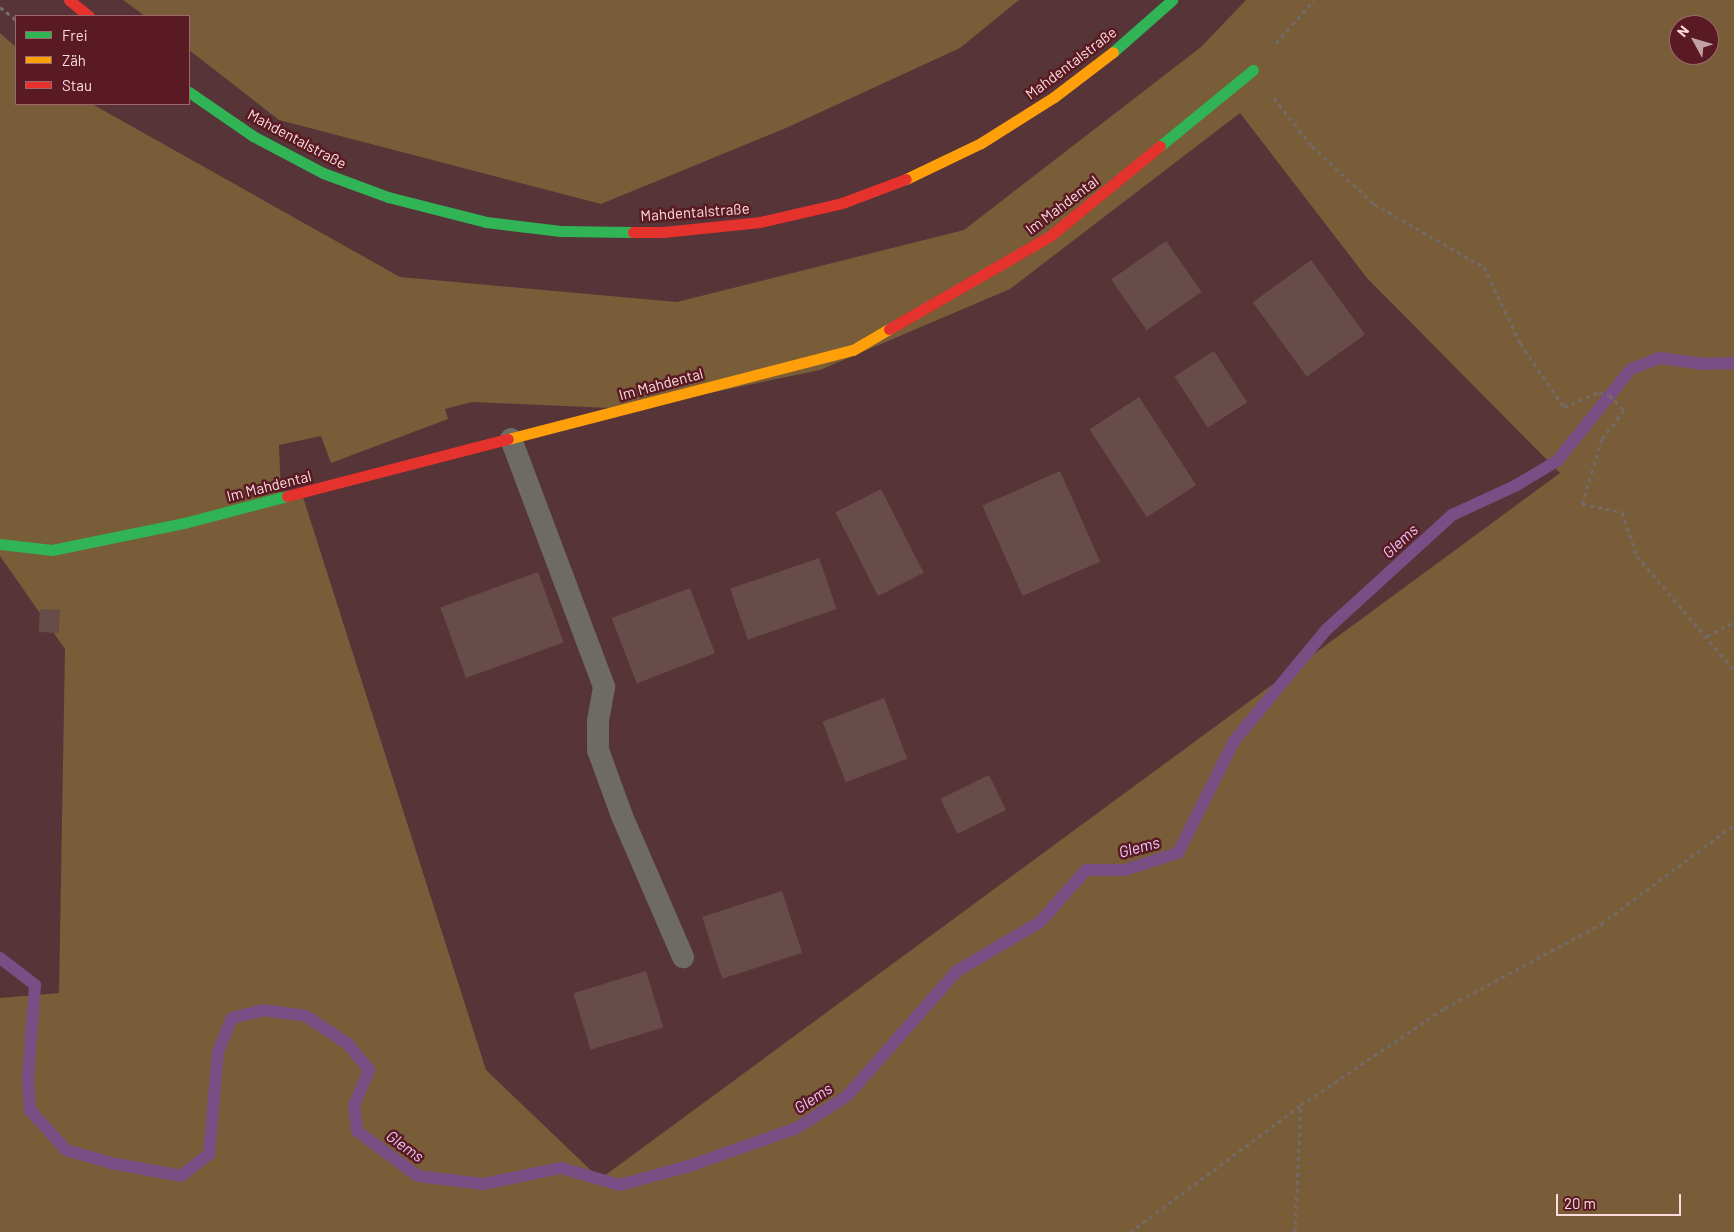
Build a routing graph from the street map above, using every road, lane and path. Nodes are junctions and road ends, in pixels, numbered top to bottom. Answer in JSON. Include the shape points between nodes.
{"nodes":[{"id":1,"x":69,"y":0,"type":"edge"},
{"id":2,"x":1172,"y":0,"type":"edge"},
{"id":3,"x":1314,"y":0,"type":"edge"},
{"id":4,"x":0,"y":6,"type":"edge"},
{"id":5,"x":88,"y":15,"type":"edge"},
{"id":6,"x":15,"y":19,"type":"edge"},
{"id":7,"x":1252,"y":70,"type":"junction"},
{"id":8,"x":190,"y":93,"type":"edge"},
{"id":9,"x":511,"y":439,"type":"junction"},
{"id":10,"x":0,"y":544,"type":"edge"},
{"id":11,"x":1734,"y":622,"type":"edge"},
{"id":12,"x":1707,"y":636,"type":"junction"},
{"id":13,"x":1734,"y":670,"type":"edge"},
{"id":14,"x":1734,"y":825,"type":"edge"},
{"id":15,"x":683,"y":957,"type":"dead end"},
{"id":16,"x":1301,"y":1105,"type":"junction"},
{"id":17,"x":1130,"y":1232,"type":"edge"},
{"id":18,"x":1295,"y":1232,"type":"edge"}],
"edges":[{"from":1,"to":5,"type":"street"},
{"from":2,"to":8,"type":"street","name":"Mahdentalstraße","via":[[1117,49],[1054,97],[980,143],[917,175],[842,203],[760,222],[663,232],[560,232],[486,222],[388,198],[323,173],[253,136]]},
{"from":3,"to":7,"type":"path"},
{"from":4,"to":6,"type":"path"},
{"from":7,"to":9,"type":"street","name":"Im Mahdental","via":[[1050,236],[853,350]]},
{"from":7,"to":12,"type":"path","via":[[1312,146],[1374,204],[1484,267],[1520,343],[1564,407],[1599,392],[1610,396],[1624,410],[1602,440],[1582,504],[1622,512],[1637,556]]},
{"from":9,"to":10,"type":"street","name":"Im Mahdental","via":[[184,523],[81,545],[52,550]]},
{"from":9,"to":15,"type":"lane","via":[[604,687],[598,721],[598,750],[622,816]]},
{"from":11,"to":12,"type":"path"},
{"from":12,"to":13,"type":"path"},
{"from":14,"to":16,"type":"path","via":[[1601,924],[1445,1008]]},
{"from":16,"to":17,"type":"path"},
{"from":16,"to":18,"type":"path"}]}
